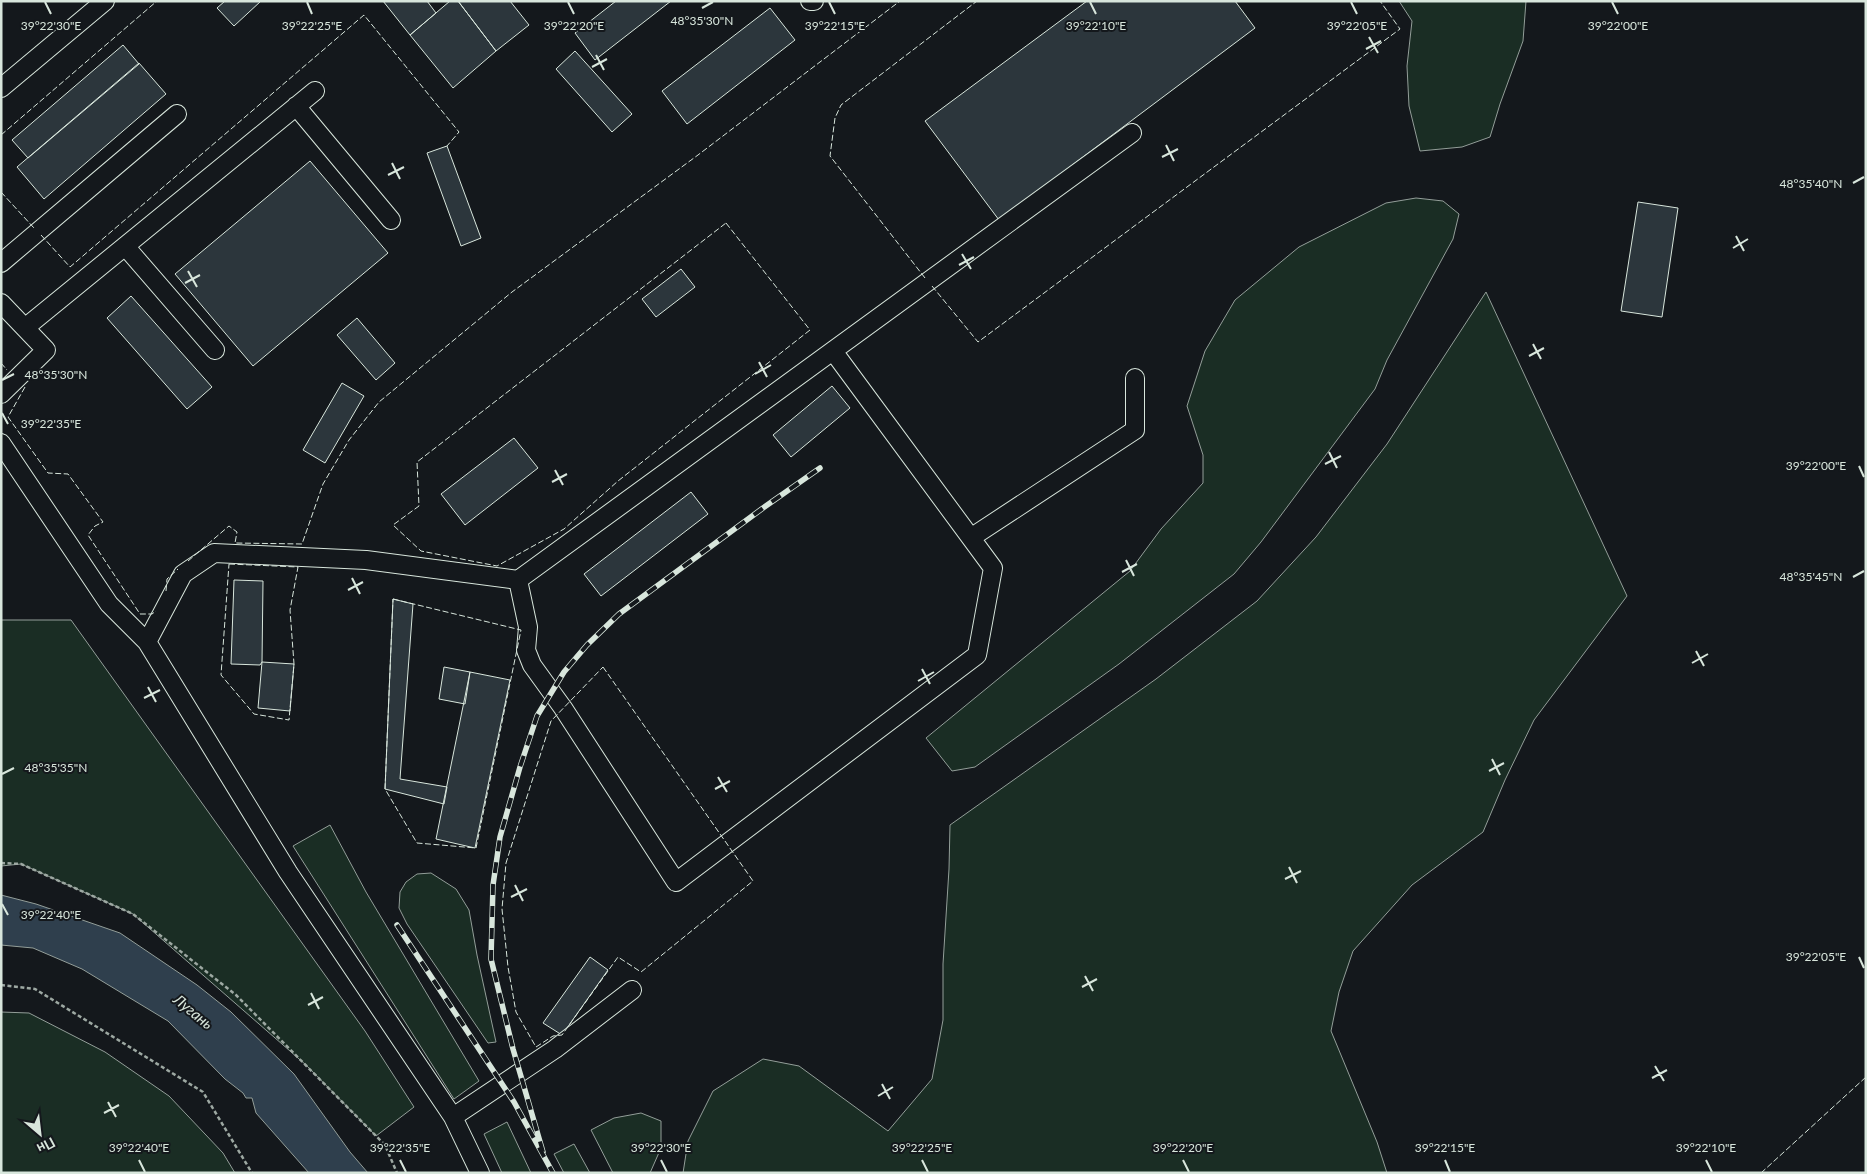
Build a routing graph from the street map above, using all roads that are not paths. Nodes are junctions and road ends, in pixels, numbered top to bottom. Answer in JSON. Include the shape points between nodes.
{"nodes":[{"id":1,"x":105,"y":1,"type":"edge"},
{"id":2,"x":810,"y":1,"type":"edge"},
{"id":3,"x":814,"y":1,"type":"edge"},
{"id":4,"x":1,"y":88,"type":"edge"},
{"id":5,"x":315,"y":90,"type":"dead end"},
{"id":6,"x":296,"y":106,"type":"junction"},
{"id":7,"x":177,"y":114,"type":"dead end"},
{"id":8,"x":1132,"y":133,"type":"dead end"},
{"id":9,"x":390,"y":220,"type":"dead end"},
{"id":10,"x":125,"y":246,"type":"junction"},
{"id":11,"x":1,"y":263,"type":"edge"},
{"id":12,"x":1,"y":303,"type":"edge"},
{"id":13,"x":26,"y":328,"type":"junction"},
{"id":14,"x":215,"y":350,"type":"dead end"},
{"id":15,"x":833,"y":351,"type":"junction"},
{"id":16,"x":1136,"y":378,"type":"dead end"},
{"id":17,"x":1,"y":394,"type":"edge"},
{"id":18,"x":1,"y":443,"type":"edge"},
{"id":19,"x":972,"y":537,"type":"junction"},
{"id":20,"x":518,"y":580,"type":"junction"},
{"id":21,"x":148,"y":642,"type":"junction"},
{"id":22,"x":632,"y":990,"type":"dead end"},
{"id":23,"x":453,"y":1117,"type":"junction"},
{"id":24,"x":480,"y":1173,"type":"edge"}],
"edges":[{"from":1,"to":4,"type":"street"},
{"from":2,"to":3,"type":"street"},
{"from":5,"to":6,"type":"street"},
{"from":6,"to":9,"type":"street"},
{"from":6,"to":10,"type":"street"},
{"from":7,"to":11,"type":"street"},
{"from":8,"to":15,"type":"street"},
{"from":10,"to":13,"type":"street"},
{"from":10,"to":14,"type":"street"},
{"from":12,"to":13,"type":"street"},
{"from":13,"to":17,"type":"street","via":[[46,350]]},
{"from":15,"to":19,"type":"street"},
{"from":15,"to":20,"type":"street"},
{"from":16,"to":19,"type":"street","via":[[1135,430]]},
{"from":18,"to":21,"type":"street","via":[[109,604]]},
{"from":19,"to":20,"type":"street","via":[[993,568],[977,655],[676,882],[532,665],[526,650],[528,627]]},
{"from":20,"to":21,"type":"street","via":[[366,560],[214,553],[183,574]]},
{"from":21,"to":23,"type":"street","via":[[288,872]]},
{"from":22,"to":23,"type":"street","via":[[555,1049]]},
{"from":23,"to":24,"type":"street"}]}
